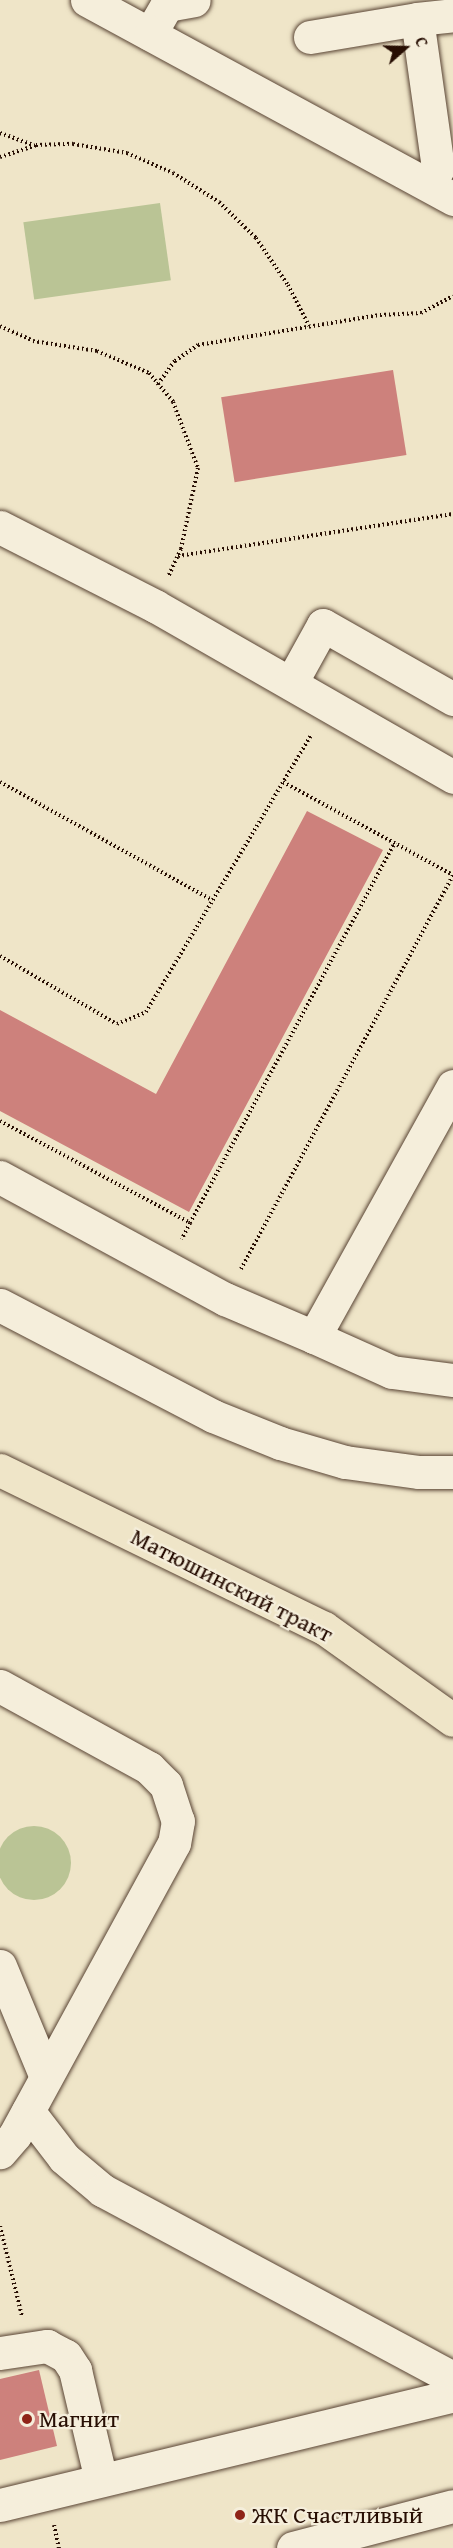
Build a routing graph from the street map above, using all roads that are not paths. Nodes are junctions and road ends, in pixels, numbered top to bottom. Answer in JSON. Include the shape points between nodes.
{"nodes":[{"id":1,"x":87,"y":0,"type":"edge"},
{"id":2,"x":194,"y":0,"type":"edge"},
{"id":3,"x":451,"y":0,"type":"edge"},
{"id":4,"x":453,"y":15,"type":"edge"},
{"id":5,"x":417,"y":19,"type":"junction"},
{"id":6,"x":150,"y":34,"type":"junction"},
{"id":7,"x":310,"y":37,"type":"dead end"},
{"id":8,"x":441,"y":192,"type":"edge"},
{"id":9,"x":0,"y":527,"type":"edge"},
{"id":10,"x":291,"y":683,"type":"junction"},
{"id":11,"x":453,"y":699,"type":"edge"},
{"id":12,"x":453,"y":777,"type":"edge"},
{"id":13,"x":453,"y":1086,"type":"edge"},
{"id":14,"x":0,"y":1177,"type":"edge"},
{"id":15,"x":0,"y":1305,"type":"edge"},
{"id":16,"x":314,"y":1336,"type":"junction"},
{"id":17,"x":453,"y":1380,"type":"edge"},
{"id":18,"x":0,"y":1470,"type":"edge"},
{"id":19,"x":453,"y":1472,"type":"edge"},
{"id":20,"x":0,"y":1686,"type":"edge"},
{"id":21,"x":453,"y":1720,"type":"edge"},
{"id":22,"x":0,"y":1966,"type":"edge"},
{"id":23,"x":46,"y":2077,"type":"junction"},
{"id":24,"x":28,"y":2111,"type":"junction"},
{"id":25,"x":0,"y":2152,"type":"edge"},
{"id":26,"x":14,"y":2350,"type":"edge"},
{"id":27,"x":453,"y":2378,"type":"edge"},
{"id":28,"x":453,"y":2394,"type":"edge"},
{"id":29,"x":101,"y":2480,"type":"junction"},
{"id":30,"x":0,"y":2505,"type":"edge"},
{"id":31,"x":453,"y":2506,"type":"edge"},
{"id":32,"x":292,"y":2548,"type":"edge"}],
"edges":[{"from":1,"to":6,"type":"street"},
{"from":2,"to":6,"type":"street","via":[[166,4]]},
{"from":3,"to":4,"type":"street"},
{"from":4,"to":5,"type":"street"},
{"from":5,"to":7,"type":"street"},
{"from":5,"to":8,"type":"street"},
{"from":6,"to":8,"type":"street"},
{"from":9,"to":10,"type":"street","via":[[155,606]]},
{"from":10,"to":11,"type":"street","via":[[323,625]]},
{"from":10,"to":12,"type":"street"},
{"from":13,"to":16,"type":"street"},
{"from":14,"to":16,"type":"street","via":[[225,1299]]},
{"from":15,"to":19,"type":"street","via":[[213,1416],[280,1443],[345,1462],[419,1472]]},
{"from":16,"to":17,"type":"street","via":[[392,1372]]},
{"from":18,"to":21,"type":"main road","name":"Матюшинский тракт","via":[[324,1628]]},
{"from":20,"to":23,"type":"street","via":[[149,1768],[166,1785],[175,1802],[178,1821],[174,1843]]},
{"from":22,"to":23,"type":"street"},
{"from":23,"to":24,"type":"street"},
{"from":24,"to":25,"type":"street"},
{"from":24,"to":27,"type":"street","via":[[64,2158],[102,2190]]},
{"from":26,"to":29,"type":"street","via":[[57,2349],[75,2370]]},
{"from":28,"to":29,"type":"street"},
{"from":29,"to":30,"type":"street"},
{"from":31,"to":32,"type":"street"}]}
